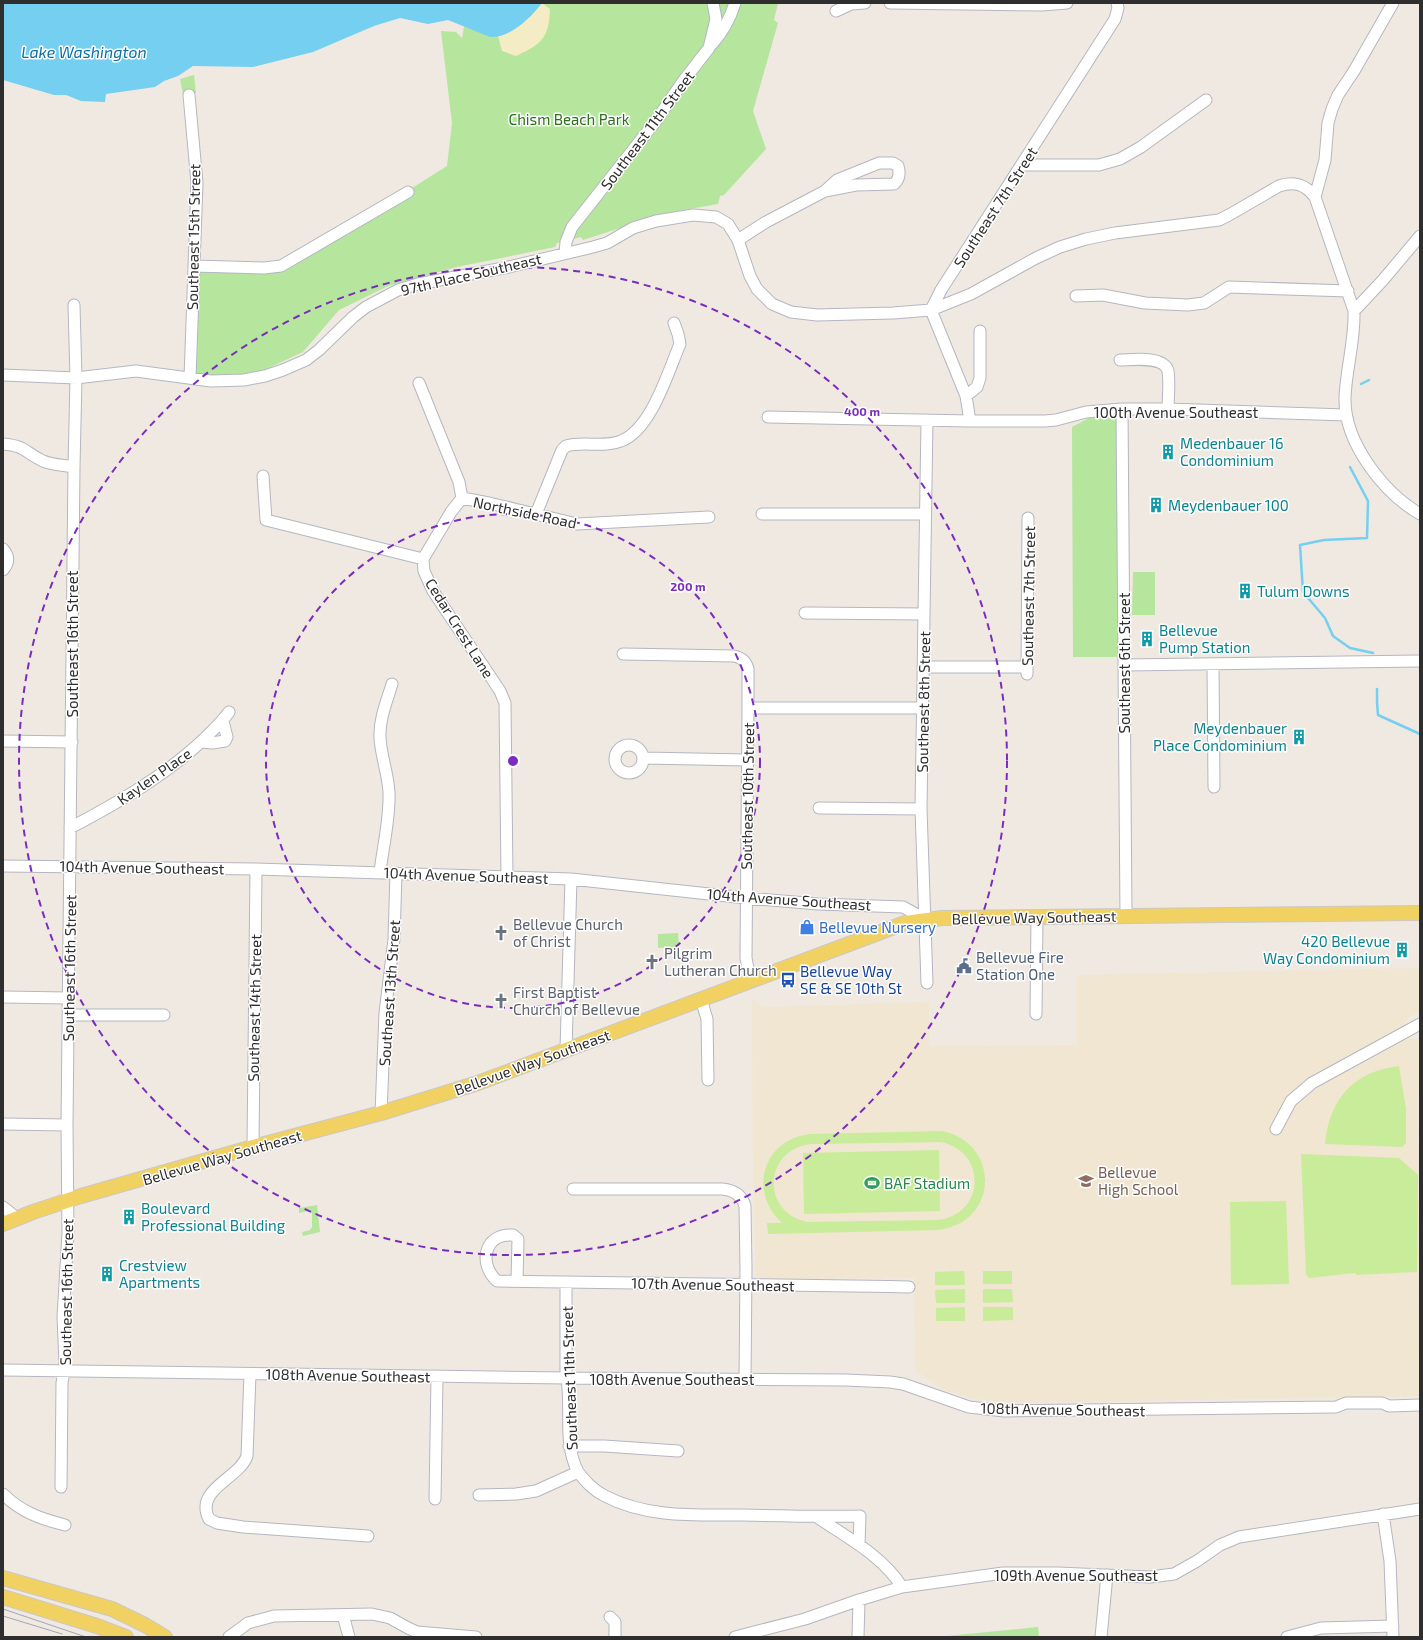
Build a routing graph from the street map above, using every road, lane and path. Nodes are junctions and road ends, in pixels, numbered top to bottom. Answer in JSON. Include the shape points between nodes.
{"nodes":[{"id":1,"x":713,"y":3,"type":"edge"},
{"id":2,"x":735,"y":3,"type":"edge"},
{"id":3,"x":865,"y":3,"type":"edge"},
{"id":4,"x":890,"y":3,"type":"edge"},
{"id":5,"x":1067,"y":3,"type":"edge"},
{"id":6,"x":1117,"y":3,"type":"edge"},
{"id":7,"x":1393,"y":3,"type":"edge"},
{"id":8,"x":836,"y":11,"type":"dead end"},
{"id":9,"x":710,"y":48,"type":"junction"},
{"id":10,"x":189,"y":95,"type":"dead end"},
{"id":11,"x":1206,"y":100,"type":"dead end"},
{"id":12,"x":1022,"y":165,"type":"junction"},
{"id":13,"x":408,"y":192,"type":"dead end"},
{"id":14,"x":825,"y":192,"type":"junction"},
{"id":15,"x":1315,"y":197,"type":"junction"},
{"id":16,"x":1420,"y":236,"type":"edge"},
{"id":17,"x":738,"y":240,"type":"junction"},
{"id":18,"x":565,"y":252,"type":"junction"},
{"id":19,"x":194,"y":266,"type":"junction"},
{"id":20,"x":1348,"y":291,"type":"junction"},
{"id":21,"x":1076,"y":296,"type":"dead end"},
{"id":22,"x":74,"y":305,"type":"dead end"},
{"id":23,"x":931,"y":310,"type":"junction"},
{"id":24,"x":1354,"y":311,"type":"junction"},
{"id":25,"x":674,"y":323,"type":"dead end"},
{"id":26,"x":980,"y":332,"type":"dead end"},
{"id":27,"x":1120,"y":360,"type":"dead end"},
{"id":28,"x":3,"y":375,"type":"edge"},
{"id":29,"x":76,"y":378,"type":"junction"},
{"id":30,"x":190,"y":378,"type":"junction"},
{"id":31,"x":419,"y":383,"type":"dead end"},
{"id":32,"x":966,"y":396,"type":"junction"},
{"id":33,"x":1122,"y":409,"type":"junction"},
{"id":34,"x":1168,"y":409,"type":"junction"},
{"id":35,"x":1346,"y":415,"type":"junction"},
{"id":36,"x":768,"y":417,"type":"dead end"},
{"id":37,"x":927,"y":420,"type":"junction"},
{"id":38,"x":970,"y":421,"type":"junction"},
{"id":39,"x":3,"y":444,"type":"edge"},
{"id":40,"x":74,"y":466,"type":"junction"},
{"id":41,"x":263,"y":476,"type":"dead end"},
{"id":42,"x":462,"y":498,"type":"junction"},
{"id":43,"x":536,"y":514,"type":"junction"},
{"id":44,"x":762,"y":514,"type":"dead end"},
{"id":45,"x":925,"y":514,"type":"junction"},
{"id":46,"x":1420,"y":514,"type":"edge"},
{"id":47,"x":709,"y":517,"type":"dead end"},
{"id":48,"x":1028,"y":518,"type":"dead end"},
{"id":49,"x":3,"y":549,"type":"edge"},
{"id":50,"x":423,"y":559,"type":"junction"},
{"id":51,"x":3,"y":570,"type":"edge"},
{"id":52,"x":805,"y":613,"type":"dead end"},
{"id":53,"x":924,"y":614,"type":"junction"},
{"id":54,"x":623,"y":654,"type":"dead end"},
{"id":55,"x":1420,"y":661,"type":"edge"},
{"id":56,"x":1214,"y":664,"type":"junction"},
{"id":57,"x":1125,"y":665,"type":"junction"},
{"id":58,"x":923,"y":667,"type":"junction"},
{"id":59,"x":392,"y":684,"type":"dead end"},
{"id":60,"x":748,"y":708,"type":"junction"},
{"id":61,"x":922,"y":708,"type":"junction"},
{"id":62,"x":3,"y":741,"type":"edge"},
{"id":63,"x":72,"y":742,"type":"junction"},
{"id":64,"x":201,"y":742,"type":"junction"},
{"id":65,"x":644,"y":758,"type":"dead end"},
{"id":66,"x":746,"y":760,"type":"junction"},
{"id":67,"x":1214,"y":787,"type":"dead end"},
{"id":68,"x":819,"y":808,"type":"dead end"},
{"id":69,"x":921,"y":808,"type":"junction"},
{"id":70,"x":70,"y":828,"type":"junction"},
{"id":71,"x":3,"y":866,"type":"edge"},
{"id":72,"x":70,"y":866,"type":"junction"},
{"id":73,"x":256,"y":869,"type":"junction"},
{"id":74,"x":380,"y":872,"type":"junction"},
{"id":75,"x":396,"y":873,"type":"junction"},
{"id":76,"x":507,"y":876,"type":"junction"},
{"id":77,"x":572,"y":878,"type":"junction"},
{"id":78,"x":746,"y":898,"type":"junction"},
{"id":79,"x":1420,"y":913,"type":"edge"},
{"id":80,"x":1126,"y":916,"type":"junction"},
{"id":81,"x":1037,"y":917,"type":"junction"},
{"id":82,"x":925,"y":919,"type":"junction"},
{"id":83,"x":752,"y":981,"type":"junction"},
{"id":84,"x":928,"y":983,"type":"dead end"},
{"id":85,"x":3,"y":997,"type":"edge"},
{"id":86,"x":68,"y":998,"type":"junction"},
{"id":87,"x":700,"y":999,"type":"junction"},
{"id":88,"x":68,"y":1014,"type":"junction"},
{"id":89,"x":1036,"y":1014,"type":"dead end"},
{"id":90,"x":164,"y":1015,"type":"dead end"},
{"id":91,"x":1420,"y":1024,"type":"edge"},
{"id":92,"x":566,"y":1050,"type":"junction"},
{"id":93,"x":708,"y":1080,"type":"dead end"},
{"id":94,"x":381,"y":1113,"type":"junction"},
{"id":95,"x":3,"y":1124,"type":"edge"},
{"id":96,"x":67,"y":1125,"type":"junction"},
{"id":97,"x":1276,"y":1129,"type":"dead end"},
{"id":98,"x":253,"y":1147,"type":"junction"},
{"id":99,"x":573,"y":1189,"type":"dead end"},
{"id":100,"x":68,"y":1200,"type":"junction"},
{"id":101,"x":3,"y":1207,"type":"edge"},
{"id":102,"x":17,"y":1218,"type":"junction"},
{"id":103,"x":3,"y":1224,"type":"edge"},
{"id":104,"x":517,"y":1281,"type":"dead end"},
{"id":105,"x":566,"y":1282,"type":"junction"},
{"id":106,"x":746,"y":1283,"type":"junction"},
{"id":107,"x":909,"y":1287,"type":"dead end"},
{"id":108,"x":3,"y":1370,"type":"edge"},
{"id":109,"x":64,"y":1371,"type":"junction"},
{"id":110,"x":250,"y":1374,"type":"junction"},
{"id":111,"x":437,"y":1377,"type":"junction"},
{"id":112,"x":567,"y":1378,"type":"junction"},
{"id":113,"x":745,"y":1380,"type":"junction"},
{"id":114,"x":1420,"y":1405,"type":"edge"},
{"id":115,"x":569,"y":1446,"type":"junction"},
{"id":116,"x":678,"y":1451,"type":"dead end"},
{"id":117,"x":578,"y":1472,"type":"junction"},
{"id":118,"x":61,"y":1487,"type":"dead end"},
{"id":119,"x":3,"y":1494,"type":"edge"},
{"id":120,"x":479,"y":1495,"type":"dead end"},
{"id":121,"x":435,"y":1499,"type":"dead end"},
{"id":122,"x":1420,"y":1509,"type":"edge"},
{"id":123,"x":1383,"y":1514,"type":"junction"},
{"id":124,"x":817,"y":1516,"type":"junction"},
{"id":125,"x":65,"y":1526,"type":"dead end"},
{"id":126,"x":368,"y":1536,"type":"dead end"},
{"id":127,"x":859,"y":1545,"type":"junction"},
{"id":128,"x":1107,"y":1575,"type":"junction"},
{"id":129,"x":3,"y":1578,"type":"edge"},
{"id":130,"x":902,"y":1587,"type":"junction"},
{"id":131,"x":3,"y":1597,"type":"edge"},
{"id":132,"x":859,"y":1600,"type":"junction"},
{"id":133,"x":343,"y":1614,"type":"junction"},
{"id":134,"x":610,"y":1617,"type":"dead end"},
{"id":135,"x":1393,"y":1632,"type":"edge"},
{"id":136,"x":464,"y":1636,"type":"edge"},
{"id":137,"x":126,"y":1637,"type":"edge"},
{"id":138,"x":165,"y":1637,"type":"edge"},
{"id":139,"x":229,"y":1637,"type":"edge"},
{"id":140,"x":349,"y":1637,"type":"edge"},
{"id":141,"x":476,"y":1637,"type":"edge"},
{"id":142,"x":616,"y":1637,"type":"edge"},
{"id":143,"x":735,"y":1637,"type":"edge"},
{"id":144,"x":858,"y":1637,"type":"edge"},
{"id":145,"x":1101,"y":1637,"type":"edge"},
{"id":146,"x":1287,"y":1637,"type":"edge"}],
"edges":[{"from":1,"to":9,"type":"street","name":"Southeast 11th Street","via":[[716,18]]},
{"from":2,"to":9,"type":"street","via":[[722,33]]},
{"from":3,"to":8,"type":"street","via":[[851,4]]},
{"from":4,"to":5,"type":"street"},
{"from":6,"to":12,"type":"street","name":"Southeast 7th Street","via":[[1115,19]]},
{"from":7,"to":15,"type":"street","via":[[1338,95],[1328,123],[1325,160]]},
{"from":9,"to":18,"type":"street","name":"Southeast 11th Street","via":[[572,227]]},
{"from":10,"to":19,"type":"street","name":"Southeast 15th Street","via":[[197,183]]},
{"from":11,"to":12,"type":"street","via":[[1141,147],[1116,160],[1099,165]]},
{"from":12,"to":23,"type":"street","name":"Southeast 7th Street"},
{"from":13,"to":19,"type":"street","via":[[281,266]]},
{"from":14,"to":14,"type":"street","via":[[837,180],[879,163],[893,162],[898,166],[899,176],[894,184],[856,185]]},
{"from":14,"to":17,"type":"street","via":[[766,222]]},
{"from":15,"to":20,"type":"street"},
{"from":15,"to":23,"type":"street","name":"97th Place Southeast","via":[[1300,184],[1286,184],[1219,220],[1086,239],[1060,247],[971,294]]},
{"from":16,"to":24,"type":"street"},
{"from":17,"to":18,"type":"street","name":"97th Place Southeast","via":[[734,231],[723,220],[693,215],[656,221],[634,228],[607,243]]},
{"from":17,"to":23,"type":"street","name":"97th Place Southeast","via":[[756,286],[780,309],[817,315]]},
{"from":18,"to":30,"type":"street","name":"97th Place Southeast","via":[[509,267],[398,290],[366,306],[319,350],[306,360],[283,370],[244,380],[210,382]]},
{"from":19,"to":30,"type":"street","name":"Southeast 15th Street"},
{"from":20,"to":21,"type":"street","via":[[1229,287],[1204,303],[1188,305],[1145,303],[1103,295]]},
{"from":20,"to":24,"type":"street"},
{"from":22,"to":29,"type":"street","name":"Southeast 16th Street"},
{"from":23,"to":32,"type":"street"},
{"from":24,"to":35,"type":"street","via":[[1352,350],[1346,386]]},
{"from":25,"to":43,"type":"street","via":[[680,344],[654,406],[639,429],[621,441],[566,446],[562,450]]},
{"from":26,"to":32,"type":"street","via":[[980,378],[976,387]]},
{"from":27,"to":34,"type":"street","via":[[1153,360],[1162,363],[1168,371]]},
{"from":28,"to":29,"type":"street","name":"97th Place Southeast"},
{"from":29,"to":30,"type":"street","name":"97th Place Southeast","via":[[136,371]]},
{"from":29,"to":40,"type":"street","name":"Southeast 16th Street"},
{"from":31,"to":42,"type":"street"},
{"from":32,"to":38,"type":"street"},
{"from":33,"to":34,"type":"street","name":"100th Avenue Southeast"},
{"from":33,"to":38,"type":"street","name":"100th Avenue Southeast","via":[[1086,412],[1045,421]]},
{"from":33,"to":57,"type":"street","name":"Southeast 6th Street"},
{"from":34,"to":35,"type":"street","name":"100th Avenue Southeast"},
{"from":35,"to":46,"type":"street","via":[[1359,447],[1375,474],[1391,492]]},
{"from":36,"to":37,"type":"street","name":"100th Avenue Southeast"},
{"from":37,"to":38,"type":"street","name":"100th Avenue Southeast"},
{"from":37,"to":45,"type":"street","name":"Southeast 8th Street"},
{"from":39,"to":40,"type":"street","via":[[20,446],[35,457],[52,464]]},
{"from":40,"to":63,"type":"street","name":"Southeast 16th Street"},
{"from":41,"to":50,"type":"street","name":"Cedar Crest Lane","via":[[266,520]]},
{"from":42,"to":43,"type":"street","name":"Northside Road"},
{"from":42,"to":50,"type":"street","name":"Northside Road"},
{"from":43,"to":47,"type":"street","name":"Northside Road","via":[[577,524]]},
{"from":44,"to":45,"type":"street"},
{"from":45,"to":53,"type":"street","name":"Southeast 8th Street"},
{"from":48,"to":58,"type":"street","name":"Southeast 7th Street","via":[[1027,671]]},
{"from":49,"to":51,"type":"street","via":[[8,560]]},
{"from":50,"to":76,"type":"street","name":"Cedar Crest Lane","via":[[424,571],[434,591],[500,691],[505,703]]},
{"from":52,"to":53,"type":"street"},
{"from":53,"to":58,"type":"street","name":"Southeast 8th Street"},
{"from":54,"to":60,"type":"street","name":"Southeast 10th Street","via":[[734,656],[744,660],[748,669]]},
{"from":55,"to":56,"type":"street"},
{"from":56,"to":57,"type":"street"},
{"from":56,"to":67,"type":"street"},
{"from":57,"to":80,"type":"street","name":"Southeast 6th Street"},
{"from":58,"to":61,"type":"street","name":"Southeast 8th Street"},
{"from":59,"to":74,"type":"street","via":[[380,726],[389,804]]},
{"from":60,"to":61,"type":"street"},
{"from":60,"to":66,"type":"street","name":"Southeast 10th Street"},
{"from":61,"to":69,"type":"street","name":"Southeast 8th Street"},
{"from":62,"to":63,"type":"street"},
{"from":63,"to":70,"type":"street","name":"Southeast 16th Street"},
{"from":64,"to":64,"type":"street","name":"Kaylen Place","via":[[226,716],[228,737],[225,741]]},
{"from":64,"to":70,"type":"street","name":"Kaylen Place","via":[[185,757],[122,800]]},
{"from":65,"to":66,"type":"street"},
{"from":66,"to":78,"type":"street","name":"Southeast 10th Street"},
{"from":68,"to":69,"type":"street"},
{"from":69,"to":82,"type":"street","name":"Southeast 8th Street"},
{"from":70,"to":72,"type":"street","name":"Southeast 16th Street"},
{"from":71,"to":72,"type":"street","name":"104th Avenue Southeast"},
{"from":72,"to":73,"type":"street","name":"104th Avenue Southeast"},
{"from":72,"to":86,"type":"street","name":"Southeast 16th Street"},
{"from":73,"to":74,"type":"street","name":"104th Avenue Southeast"},
{"from":73,"to":98,"type":"street","name":"Southeast 14th Street"},
{"from":74,"to":75,"type":"street","name":"104th Avenue Southeast"},
{"from":75,"to":76,"type":"street","name":"104th Avenue Southeast"},
{"from":75,"to":94,"type":"street","name":"Southeast 13th Street","via":[[394,939],[385,1013]]},
{"from":76,"to":77,"type":"street","name":"104th Avenue Southeast"},
{"from":77,"to":78,"type":"street","name":"104th Avenue Southeast"},
{"from":77,"to":92,"type":"street"},
{"from":78,"to":82,"type":"street","name":"104th Avenue Southeast","via":[[903,907]]},
{"from":78,"to":83,"type":"street","name":"Southeast 10th Street","via":[[746,958]]},
{"from":79,"to":80,"type":"main road","name":"Bellevue Way Southeast"},
{"from":80,"to":81,"type":"main road","name":"Bellevue Way Southeast"},
{"from":81,"to":82,"type":"main road","name":"Bellevue Way Southeast"},
{"from":81,"to":89,"type":"street"},
{"from":82,"to":83,"type":"main road","name":"Bellevue Way Southeast","via":[[905,923]]},
{"from":82,"to":84,"type":"street","name":"Southeast 8th Street"},
{"from":83,"to":87,"type":"main road","name":"Bellevue Way Southeast"},
{"from":85,"to":86,"type":"street"},
{"from":86,"to":88,"type":"street","name":"Southeast 16th Street"},
{"from":87,"to":92,"type":"main road","name":"Bellevue Way Southeast"},
{"from":87,"to":93,"type":"street","via":[[707,1019]]},
{"from":88,"to":90,"type":"street"},
{"from":88,"to":96,"type":"street","name":"Southeast 16th Street"},
{"from":91,"to":97,"type":"street","via":[[1312,1083],[1291,1101]]},
{"from":92,"to":94,"type":"main road","name":"Bellevue Way Southeast","via":[[478,1083]]},
{"from":94,"to":98,"type":"main road","name":"Bellevue Way Southeast"},
{"from":95,"to":96,"type":"street"},
{"from":96,"to":100,"type":"street","name":"Southeast 16th Street"},
{"from":98,"to":100,"type":"main road","name":"Bellevue Way Southeast"},
{"from":99,"to":106,"type":"street","via":[[722,1189],[739,1195],[745,1206]]},
{"from":100,"to":102,"type":"main road","name":"Bellevue Way Southeast"},
{"from":100,"to":109,"type":"street","name":"Southeast 16th Street"},
{"from":101,"to":102,"type":"street"},
{"from":102,"to":103,"type":"main road","name":"Bellevue Way Southeast"},
{"from":104,"to":105,"type":"street","name":"107th Avenue Southeast"},
{"from":105,"to":106,"type":"street","name":"107th Avenue Southeast"},
{"from":105,"to":112,"type":"street","name":"Southeast 11th Street"},
{"from":106,"to":107,"type":"street","name":"107th Avenue Southeast"},
{"from":106,"to":113,"type":"street"},
{"from":108,"to":109,"type":"street","name":"108th Avenue Southeast"},
{"from":109,"to":110,"type":"street","name":"108th Avenue Southeast"},
{"from":109,"to":118,"type":"street","name":"Southeast 16th Street"},
{"from":110,"to":111,"type":"street","name":"108th Avenue Southeast"},
{"from":110,"to":126,"type":"street","via":[[248,1448],[245,1462],[211,1494],[205,1508],[209,1519],[217,1523],[243,1527]]},
{"from":111,"to":112,"type":"street","name":"108th Avenue Southeast"},
{"from":111,"to":121,"type":"street"},
{"from":112,"to":113,"type":"street","name":"108th Avenue Southeast"},
{"from":112,"to":115,"type":"street","name":"Southeast 11th Street"},
{"from":113,"to":114,"type":"street","name":"108th Avenue Southeast","via":[[890,1382],[912,1386],[969,1407],[1004,1411],[1336,1407],[1346,1403]]},
{"from":115,"to":116,"type":"street"},
{"from":115,"to":117,"type":"street","name":"Southeast 11th Street"},
{"from":117,"to":120,"type":"street","via":[[536,1491]]},
{"from":117,"to":124,"type":"street","via":[[605,1497],[656,1512]]},
{"from":119,"to":125,"type":"street","via":[[22,1510]]},
{"from":122,"to":123,"type":"street","name":"109th Avenue Southeast"},
{"from":123,"to":128,"type":"street","name":"109th Avenue Southeast","via":[[1240,1537],[1220,1545],[1185,1568],[1168,1575]]},
{"from":123,"to":135,"type":"street","via":[[1390,1561]]},
{"from":124,"to":127,"type":"street"},
{"from":124,"to":127,"type":"street","via":[[860,1516]]},
{"from":127,"to":130,"type":"street","via":[[891,1571]]},
{"from":128,"to":130,"type":"street","name":"109th Avenue Southeast","via":[[1003,1572]]},
{"from":128,"to":145,"type":"street"},
{"from":129,"to":138,"type":"main road","via":[[112,1609]]},
{"from":130,"to":132,"type":"street","name":"109th Avenue Southeast"},
{"from":131,"to":137,"type":"main road"},
{"from":132,"to":143,"type":"street","name":"109th Avenue Southeast","via":[[805,1619]]},
{"from":132,"to":144,"type":"street"},
{"from":133,"to":136,"type":"street","via":[[381,1614],[417,1632]]},
{"from":133,"to":139,"type":"street","via":[[274,1616],[248,1622]]},
{"from":133,"to":140,"type":"street"},
{"from":134,"to":142,"type":"street","via":[[615,1622]]},
{"from":135,"to":146,"type":"street","via":[[1321,1628]]},
{"from":136,"to":141,"type":"street"}]}
